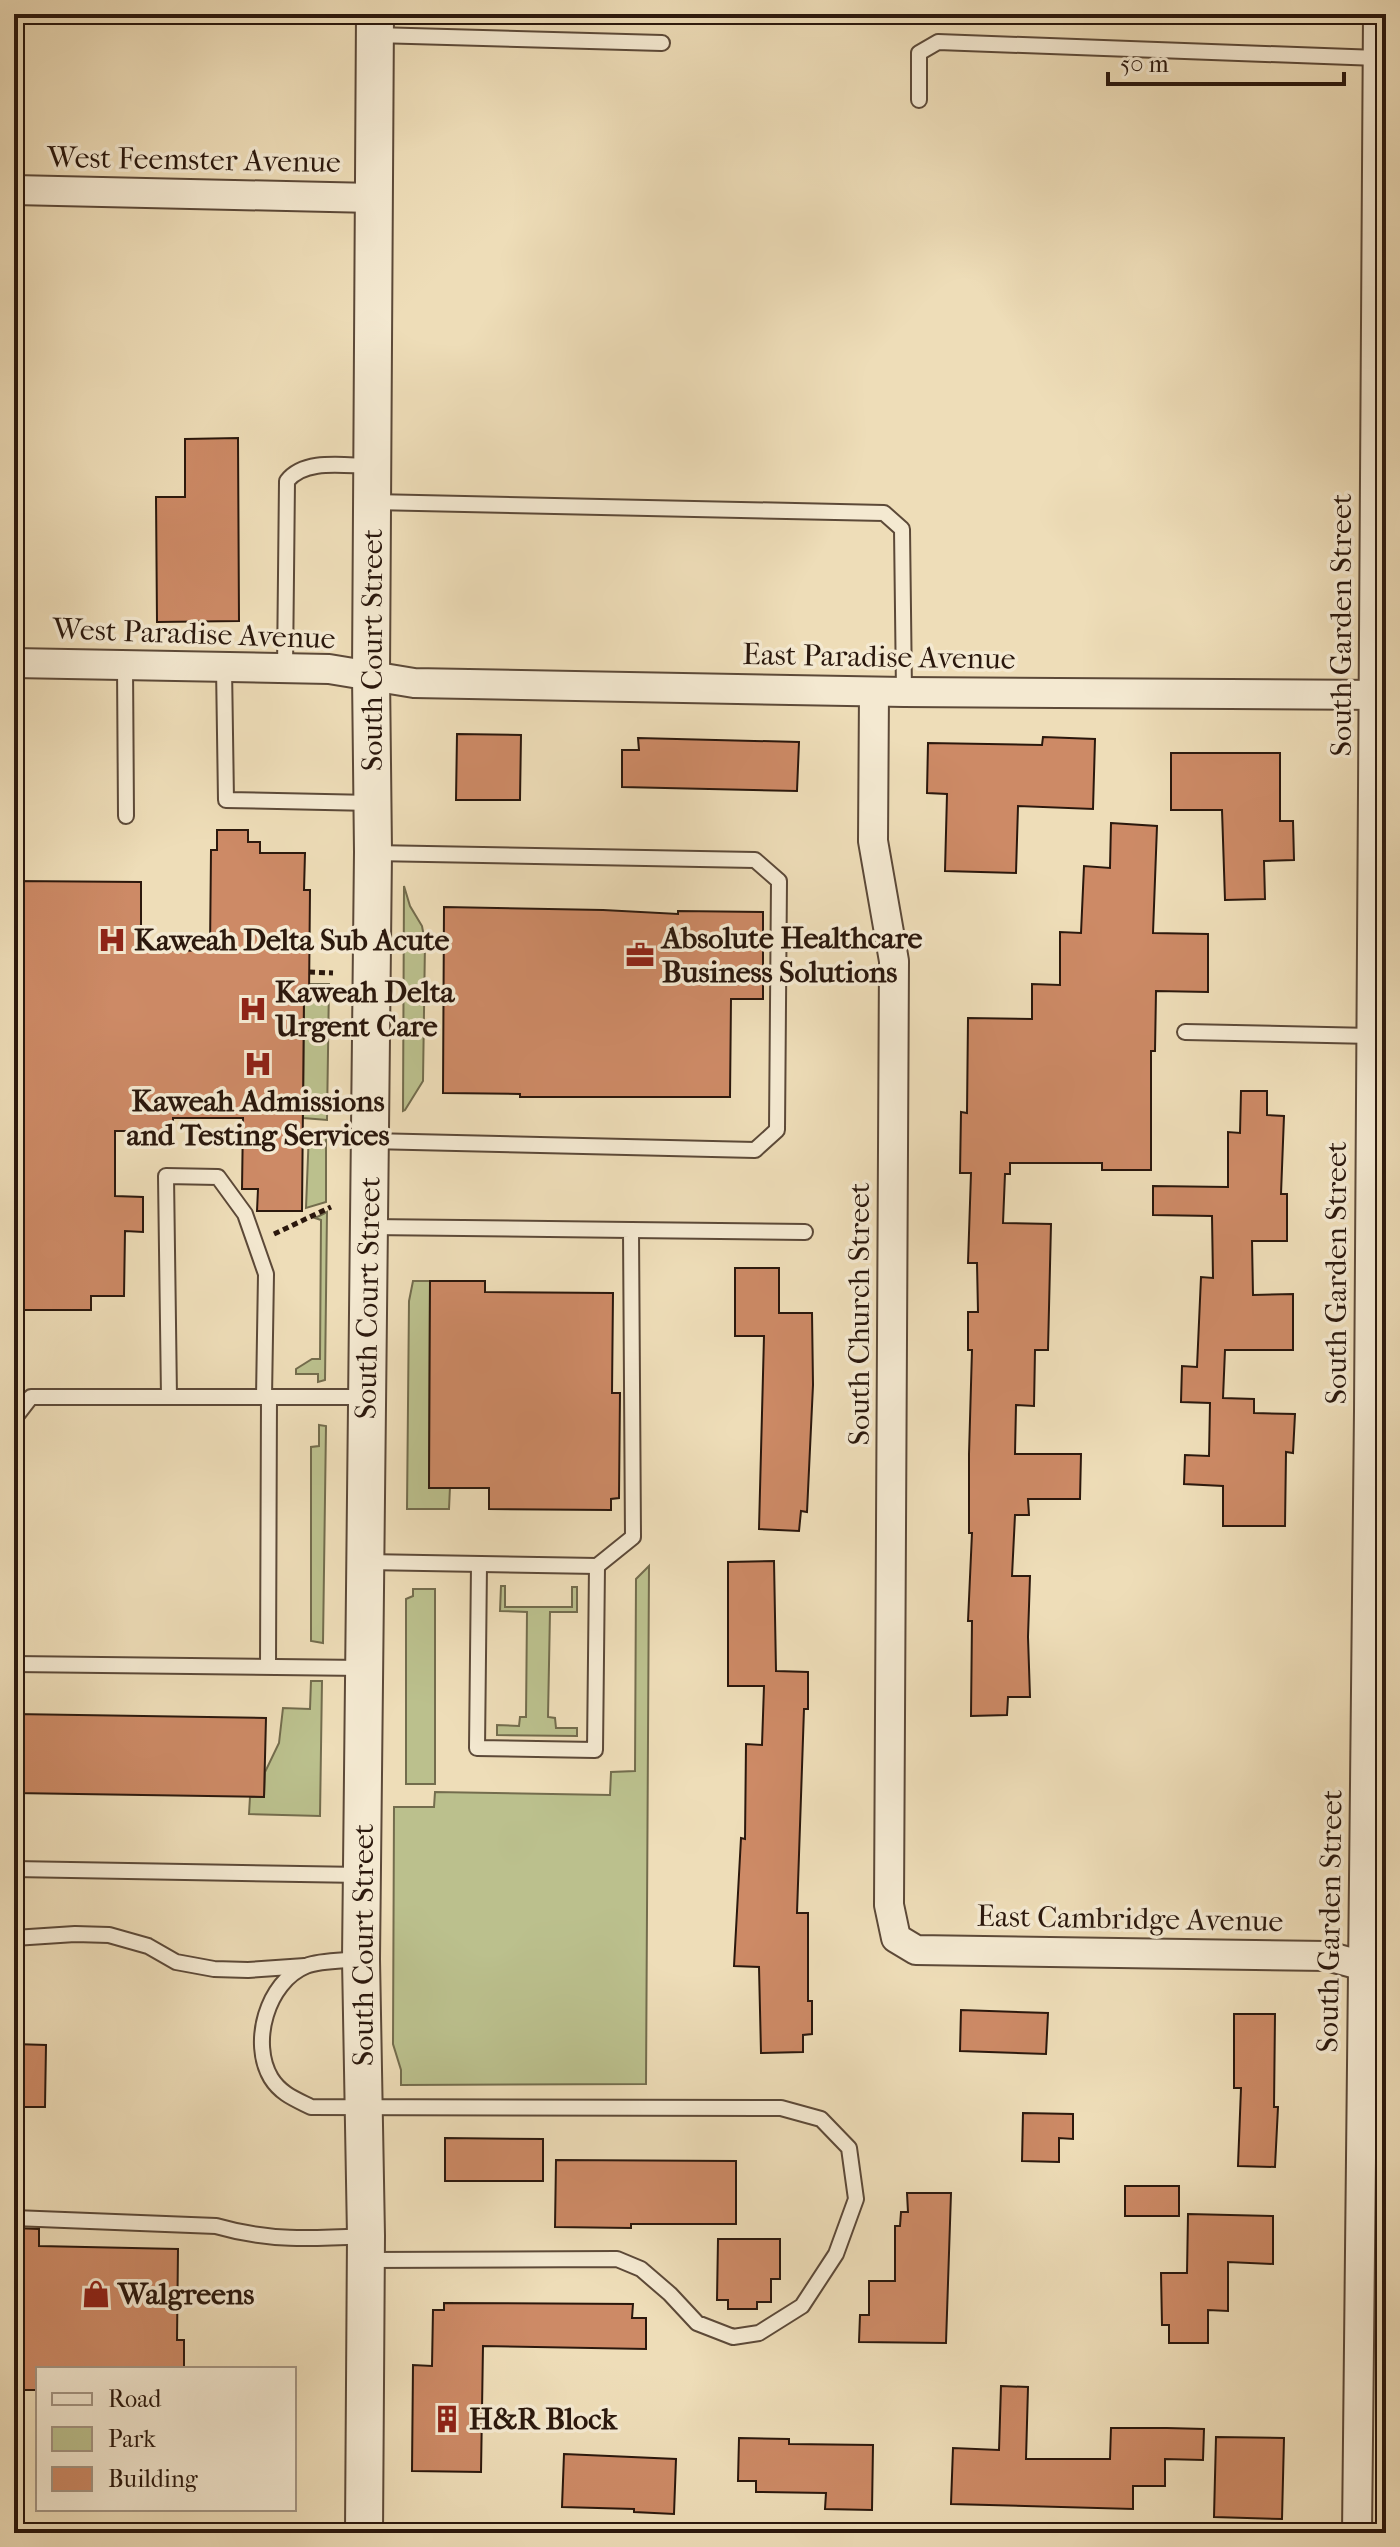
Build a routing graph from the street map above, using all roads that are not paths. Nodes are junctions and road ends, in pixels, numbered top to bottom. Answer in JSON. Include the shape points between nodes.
{"nodes":[{"id":1,"x":1381,"y":22,"type":"edge"},
{"id":2,"x":375,"y":24,"type":"edge"},
{"id":3,"x":662,"y":43,"type":"dead end"},
{"id":4,"x":1378,"y":58,"type":"junction"},
{"id":5,"x":919,"y":100,"type":"dead end"},
{"id":6,"x":14,"y":190,"type":"edge"},
{"id":7,"x":373,"y":198,"type":"junction"},
{"id":8,"x":372,"y":466,"type":"junction"},
{"id":9,"x":372,"y":502,"type":"junction"},
{"id":10,"x":14,"y":663,"type":"edge"},
{"id":11,"x":125,"y":665,"type":"junction"},
{"id":12,"x":224,"y":667,"type":"junction"},
{"id":13,"x":285,"y":669,"type":"junction"},
{"id":14,"x":371,"y":675,"type":"junction"},
{"id":15,"x":874,"y":692,"type":"junction"},
{"id":16,"x":904,"y":692,"type":"junction"},
{"id":17,"x":1380,"y":695,"type":"edge"},
{"id":18,"x":373,"y":803,"type":"junction"},
{"id":19,"x":126,"y":816,"type":"dead end"},
{"id":20,"x":373,"y":852,"type":"junction"},
{"id":21,"x":1379,"y":968,"type":"edge"},
{"id":22,"x":1185,"y":1032,"type":"dead end"},
{"id":23,"x":1372,"y":1036,"type":"junction"},
{"id":24,"x":370,"y":1141,"type":"junction"},
{"id":25,"x":369,"y":1227,"type":"junction"},
{"id":26,"x":631,"y":1230,"type":"junction"},
{"id":27,"x":805,"y":1232,"type":"dead end"},
{"id":28,"x":169,"y":1397,"type":"junction"},
{"id":29,"x":267,"y":1397,"type":"junction"},
{"id":30,"x":367,"y":1397,"type":"junction"},
{"id":31,"x":1378,"y":1411,"type":"edge"},
{"id":32,"x":14,"y":1419,"type":"edge"},
{"id":33,"x":365,"y":1562,"type":"junction"},
{"id":34,"x":479,"y":1565,"type":"junction"},
{"id":35,"x":597,"y":1566,"type":"junction"},
{"id":36,"x":1376,"y":1645,"type":"edge"},
{"id":37,"x":14,"y":1664,"type":"edge"},
{"id":38,"x":268,"y":1666,"type":"junction"},
{"id":39,"x":364,"y":1668,"type":"junction"},
{"id":40,"x":1376,"y":1769,"type":"edge"},
{"id":41,"x":14,"y":1869,"type":"edge"},
{"id":42,"x":362,"y":1875,"type":"junction"},
{"id":43,"x":14,"y":1938,"type":"edge"},
{"id":44,"x":896,"y":1938,"type":"joint"},
{"id":45,"x":361,"y":1959,"type":"junction"},
{"id":46,"x":306,"y":1966,"type":"junction"},
{"id":47,"x":1375,"y":1966,"type":"edge"},
{"id":48,"x":1374,"y":2099,"type":"edge"},
{"id":49,"x":365,"y":2106,"type":"junction"},
{"id":50,"x":14,"y":2218,"type":"edge"},
{"id":51,"x":366,"y":2248,"type":"junction"},
{"id":52,"x":364,"y":2533,"type":"edge"},
{"id":53,"x":1357,"y":2533,"type":"edge"}],
"edges":[{"from":1,"to":4,"type":"street","name":"South Garden Street"},
{"from":2,"to":3,"type":"lane"},
{"from":2,"to":7,"type":"street","name":"South Court Street"},
{"from":4,"to":5,"type":"lane","via":[[938,42],[919,53]]},
{"from":4,"to":17,"type":"street","name":"South Garden Street"},
{"from":6,"to":7,"type":"street","name":"West Feemster Avenue"},
{"from":7,"to":8,"type":"street","name":"South Court Street"},
{"from":8,"to":9,"type":"street","name":"South Court Street"},
{"from":8,"to":13,"type":"lane","via":[[308,466],[287,481]]},
{"from":9,"to":14,"type":"street","name":"South Court Street"},
{"from":9,"to":16,"type":"lane","via":[[884,513],[902,529]]},
{"from":10,"to":11,"type":"street","name":"West Paradise Avenue"},
{"from":11,"to":12,"type":"street","name":"West Paradise Avenue"},
{"from":11,"to":19,"type":"lane"},
{"from":12,"to":13,"type":"street","name":"West Paradise Avenue"},
{"from":12,"to":18,"type":"lane","via":[[226,800]]},
{"from":13,"to":14,"type":"street","name":"West Paradise Avenue"},
{"from":14,"to":15,"type":"street","name":"East Paradise Avenue","via":[[414,683]]},
{"from":14,"to":18,"type":"street","name":"South Court Street"},
{"from":15,"to":16,"type":"street","name":"East Paradise Avenue"},
{"from":15,"to":44,"type":"street","name":"South Church Street","via":[[873,841],[894,961],[889,1905]]},
{"from":16,"to":17,"type":"street","name":"East Paradise Avenue"},
{"from":17,"to":21,"type":"street","name":"South Garden Street"},
{"from":18,"to":20,"type":"street","name":"South Court Street"},
{"from":20,"to":24,"type":"street","name":"South Court Street"},
{"from":20,"to":24,"type":"lane","via":[[755,860],[779,881],[778,1114],[777,1130],[755,1150]]},
{"from":21,"to":23,"type":"street","name":"South Garden Street"},
{"from":22,"to":23,"type":"lane"},
{"from":23,"to":31,"type":"street","name":"South Garden Street"},
{"from":24,"to":25,"type":"street","name":"South Court Street"},
{"from":25,"to":26,"type":"lane"},
{"from":25,"to":30,"type":"street","name":"South Court Street"},
{"from":26,"to":27,"type":"lane"},
{"from":26,"to":35,"type":"lane","via":[[633,1537]]},
{"from":28,"to":29,"type":"lane"},
{"from":28,"to":29,"type":"lane","via":[[166,1176],[218,1177],[245,1214],[266,1274]]},
{"from":28,"to":32,"type":"lane","via":[[31,1397]]},
{"from":29,"to":30,"type":"lane"},
{"from":29,"to":38,"type":"lane"},
{"from":30,"to":33,"type":"street","name":"South Court Street"},
{"from":31,"to":36,"type":"street","name":"South Garden Street"},
{"from":33,"to":34,"type":"lane"},
{"from":33,"to":39,"type":"street","name":"South Court Street"},
{"from":34,"to":35,"type":"lane"},
{"from":34,"to":35,"type":"lane","via":[[477,1748],[595,1750]]},
{"from":36,"to":40,"type":"street","name":"South Garden Street"},
{"from":37,"to":38,"type":"lane"},
{"from":38,"to":39,"type":"lane"},
{"from":39,"to":42,"type":"street","name":"South Court Street"},
{"from":40,"to":47,"type":"street","name":"South Garden Street"},
{"from":41,"to":42,"type":"lane"},
{"from":42,"to":45,"type":"street","name":"South Court Street"},
{"from":43,"to":46,"type":"lane","via":[[109,1935],[148,1946],[176,1962],[214,1969]]},
{"from":44,"to":47,"type":"street","name":"East Cambridge Avenue","via":[[916,1950],[1327,1956]]},
{"from":45,"to":46,"type":"lane"},
{"from":45,"to":49,"type":"street","name":"South Court Street"},
{"from":46,"to":49,"type":"lane","via":[[281,1984],[269,2001],[263,2037],[270,2077],[282,2092],[311,2107]]},
{"from":47,"to":48,"type":"street","name":"South Garden Street"},
{"from":48,"to":53,"type":"street","name":"South Garden Street"},
{"from":49,"to":51,"type":"street","name":"South Court Street"},
{"from":49,"to":51,"type":"lane","via":[[781,2108],[821,2119],[849,2148],[856,2199],[836,2254],[802,2306],[759,2333],[733,2337],[697,2323],[641,2269],[617,2259]]},
{"from":50,"to":51,"type":"lane","via":[[216,2226]]},
{"from":51,"to":52,"type":"street","name":"South Court Street"}]}
